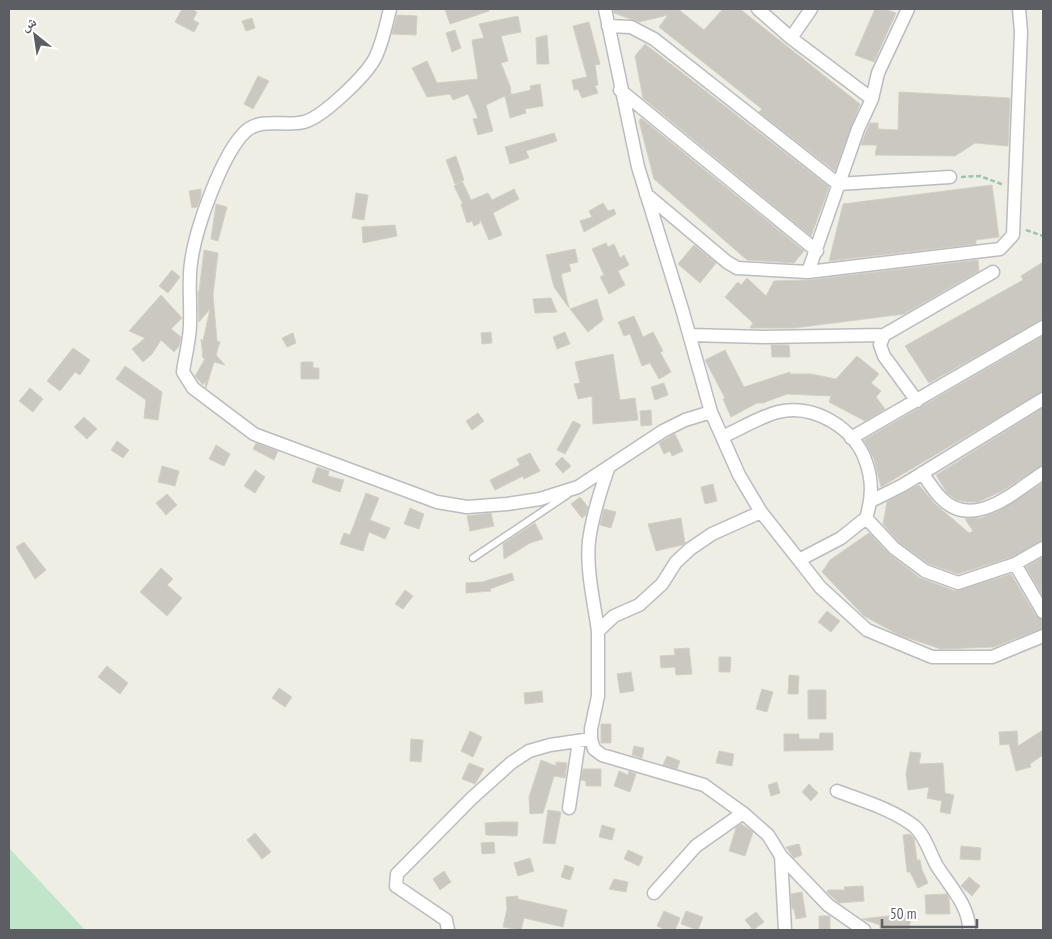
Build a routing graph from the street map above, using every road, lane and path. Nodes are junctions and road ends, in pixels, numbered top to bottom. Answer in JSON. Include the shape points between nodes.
{"nodes":[{"id":1,"x":390,"y":9,"type":"edge"},
{"id":2,"x":604,"y":9,"type":"edge"},
{"id":3,"x":758,"y":9,"type":"edge"},
{"id":4,"x":811,"y":9,"type":"edge"},
{"id":5,"x":908,"y":9,"type":"edge"},
{"id":6,"x":1018,"y":9,"type":"edge"},
{"id":7,"x":608,"y":26,"type":"junction"},
{"id":8,"x":791,"y":38,"type":"junction"},
{"id":9,"x":620,"y":90,"type":"junction"},
{"id":10,"x":872,"y":99,"type":"junction"},
{"id":11,"x":950,"y":177,"type":"joint"},
{"id":12,"x":838,"y":184,"type":"junction"},
{"id":13,"x":1014,"y":190,"type":"junction"},
{"id":14,"x":646,"y":194,"type":"junction"},
{"id":15,"x":1013,"y":226,"type":"junction"},
{"id":16,"x":1043,"y":236,"type":"edge"},
{"id":17,"x":817,"y":251,"type":"junction"},
{"id":18,"x":808,"y":272,"type":"junction"},
{"id":19,"x":993,"y":272,"type":"dead end"},
{"id":20,"x":1043,"y":327,"type":"edge"},
{"id":21,"x":884,"y":334,"type":"junction"},
{"id":22,"x":690,"y":335,"type":"junction"},
{"id":23,"x":1043,"y":399,"type":"edge"},
{"id":24,"x":917,"y":401,"type":"junction"},
{"id":25,"x":711,"y":412,"type":"junction"},
{"id":26,"x":722,"y":436,"type":"junction"},
{"id":27,"x":851,"y":438,"type":"junction"},
{"id":28,"x":608,"y":469,"type":"junction"},
{"id":29,"x":922,"y":473,"type":"junction"},
{"id":30,"x":1043,"y":473,"type":"edge"},
{"id":31,"x":578,"y":487,"type":"junction"},
{"id":32,"x":871,"y":501,"type":"junction"},
{"id":33,"x":761,"y":512,"type":"junction"},
{"id":34,"x":866,"y":518,"type":"junction"},
{"id":35,"x":1043,"y":548,"type":"edge"},
{"id":36,"x":473,"y":558,"type":"dead end"},
{"id":37,"x":799,"y":560,"type":"junction"},
{"id":38,"x":1015,"y":564,"type":"junction"},
{"id":39,"x":1043,"y":612,"type":"edge"},
{"id":40,"x":598,"y":631,"type":"junction"},
{"id":41,"x":1043,"y":636,"type":"edge"},
{"id":42,"x":585,"y":740,"type":"junction"},
{"id":43,"x":837,"y":792,"type":"dead end"},
{"id":44,"x":569,"y":808,"type":"dead end"},
{"id":45,"x":743,"y":813,"type":"junction"},
{"id":46,"x":781,"y":856,"type":"junction"},
{"id":47,"x":654,"y":893,"type":"dead end"},
{"id":48,"x":448,"y":930,"type":"edge"},
{"id":49,"x":785,"y":930,"type":"edge"},
{"id":50,"x":864,"y":930,"type":"edge"},
{"id":51,"x":969,"y":930,"type":"edge"}],
"edges":[{"from":1,"to":31,"type":"street","via":[[375,58],[333,105],[304,122],[253,126],[239,138],[228,156],[206,206],[191,262],[190,326],[183,372],[193,388],[254,434],[437,502],[467,507],[507,504],[540,500]]},
{"from":2,"to":7,"type":"street"},
{"from":3,"to":8,"type":"street"},
{"from":4,"to":8,"type":"street"},
{"from":5,"to":10,"type":"street","via":[[878,73]]},
{"from":6,"to":13,"type":"street","via":[[1021,32]]},
{"from":7,"to":9,"type":"street"},
{"from":7,"to":12,"type":"street","via":[[630,27],[654,39]]},
{"from":8,"to":10,"type":"street"},
{"from":9,"to":14,"type":"street"},
{"from":9,"to":17,"type":"street"},
{"from":10,"to":12,"type":"street"},
{"from":11,"to":12,"type":"street"},
{"from":11,"to":13,"type":"path","via":[[980,176]]},
{"from":12,"to":17,"type":"street"},
{"from":13,"to":15,"type":"street"},
{"from":14,"to":18,"type":"street","via":[[738,268]]},
{"from":14,"to":22,"type":"street"},
{"from":15,"to":16,"type":"path"},
{"from":15,"to":18,"type":"street","via":[[1013,235],[1000,249]]},
{"from":17,"to":18,"type":"street"},
{"from":19,"to":21,"type":"street"},
{"from":20,"to":24,"type":"street"},
{"from":21,"to":22,"type":"street"},
{"from":21,"to":24,"type":"street","via":[[880,345],[884,356]]},
{"from":22,"to":25,"type":"street"},
{"from":23,"to":29,"type":"street"},
{"from":24,"to":27,"type":"street"},
{"from":25,"to":26,"type":"street"},
{"from":25,"to":28,"type":"street","via":[[663,432]]},
{"from":26,"to":27,"type":"street","via":[[779,412],[812,412],[836,424]]},
{"from":26,"to":33,"type":"street","via":[[739,475]]},
{"from":27,"to":32,"type":"street","via":[[866,461]]},
{"from":28,"to":31,"type":"street"},
{"from":28,"to":40,"type":"street","via":[[589,542],[591,588]]},
{"from":29,"to":30,"type":"street","via":[[942,498],[967,512],[987,509]]},
{"from":29,"to":32,"type":"street"},
{"from":31,"to":36,"type":"lane"},
{"from":32,"to":34,"type":"street"},
{"from":33,"to":37,"type":"street"},
{"from":33,"to":40,"type":"street","via":[[712,534],[690,549],[676,562],[662,584],[639,604],[614,616]]},
{"from":34,"to":37,"type":"street","via":[[841,538]]},
{"from":34,"to":38,"type":"street","via":[[894,548],[925,571],[958,583]]},
{"from":35,"to":38,"type":"street"},
{"from":37,"to":41,"type":"street","via":[[820,587],[867,630],[932,656],[992,657]]},
{"from":38,"to":39,"type":"street"},
{"from":40,"to":42,"type":"street","via":[[598,696],[591,729]]},
{"from":42,"to":44,"type":"street"},
{"from":42,"to":45,"type":"street","via":[[602,756],[704,785]]},
{"from":42,"to":48,"type":"street","via":[[550,744],[529,751],[511,763],[397,874],[396,886],[446,920]]},
{"from":43,"to":51,"type":"street","via":[[895,814],[916,828],[956,894],[969,922]]},
{"from":45,"to":46,"type":"street","via":[[768,836]]},
{"from":45,"to":47,"type":"street","via":[[696,846]]},
{"from":46,"to":49,"type":"street"},
{"from":46,"to":50,"type":"street","via":[[828,905]]}]}
